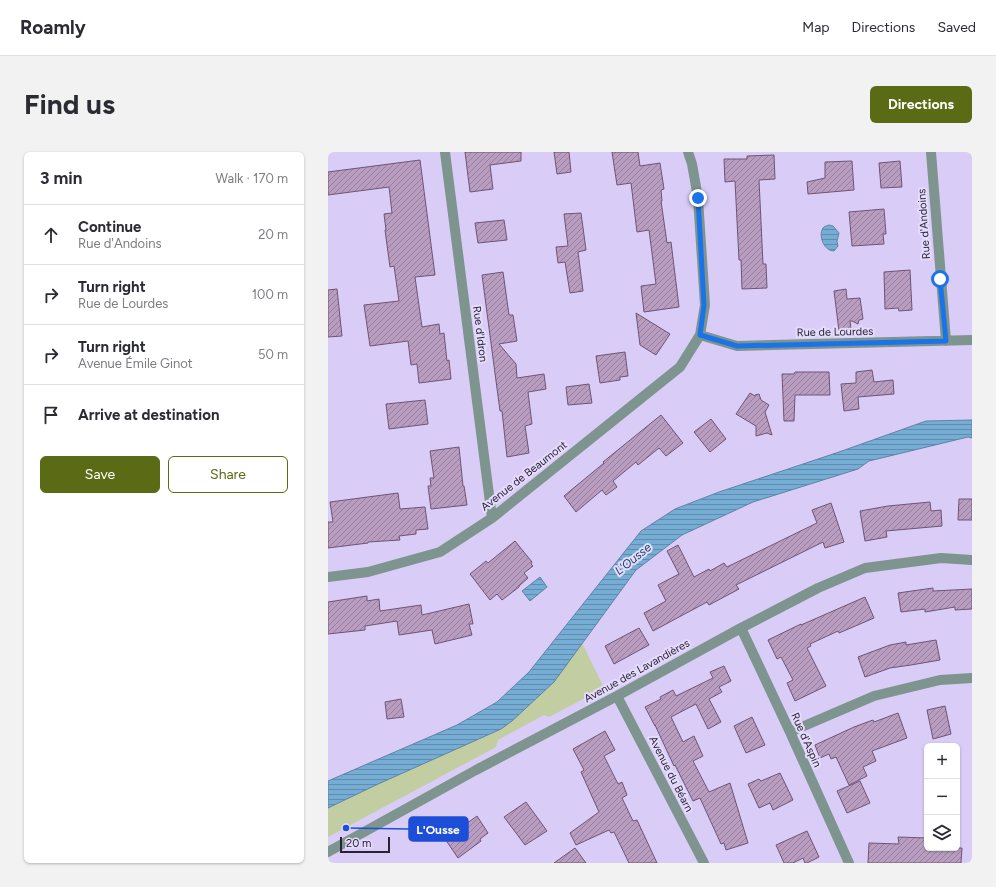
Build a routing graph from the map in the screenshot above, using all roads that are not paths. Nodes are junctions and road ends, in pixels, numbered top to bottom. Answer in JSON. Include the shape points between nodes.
{"nodes":[{"id":1,"x":445,"y":152,"type":"edge"},
{"id":2,"x":688,"y":152,"type":"edge"},
{"id":3,"x":930,"y":152,"type":"edge"},
{"id":4,"x":700,"y":335,"type":"junction"},
{"id":5,"x":972,"y":340,"type":"edge"},
{"id":6,"x":946,"y":341,"type":"junction"},
{"id":7,"x":492,"y":518,"type":"junction"},
{"id":8,"x":972,"y":560,"type":"edge"},
{"id":9,"x":328,"y":577,"type":"edge"},
{"id":10,"x":741,"y":628,"type":"junction"},
{"id":11,"x":972,"y":678,"type":"edge"},
{"id":12,"x":617,"y":696,"type":"junction"},
{"id":13,"x":790,"y":732,"type":"junction"},
{"id":14,"x":328,"y":852,"type":"edge"},
{"id":15,"x":704,"y":863,"type":"edge"},
{"id":16,"x":848,"y":863,"type":"edge"}],
"edges":[{"from":1,"to":7,"type":"street","name":"Rue d'Idron"},
{"from":2,"to":4,"type":"street","via":[[698,198],[704,305]]},
{"from":3,"to":6,"type":"street","name":"Rue d'Andoins"},
{"from":4,"to":6,"type":"street","name":"Rue de Lourdes","via":[[737,346]]},
{"from":4,"to":7,"type":"street","name":"Avenue de Beaumont","via":[[680,367]]},
{"from":5,"to":6,"type":"street","name":"Rue de Lourdes"},
{"from":7,"to":9,"type":"street","name":"Avenue de Beaumont","via":[[440,552],[368,572]]},
{"from":8,"to":10,"type":"street","name":"Avenue des Lavandières","via":[[941,558],[865,568],[818,588]]},
{"from":10,"to":12,"type":"street","name":"Avenue des Lavandières"},
{"from":10,"to":13,"type":"street","name":"Rue d'Aspin"},
{"from":11,"to":13,"type":"street","via":[[940,680],[874,696]]},
{"from":12,"to":14,"type":"street","name":"Avenue des Lavandières"},
{"from":12,"to":15,"type":"street","name":"Avenue du Béarn"},
{"from":13,"to":16,"type":"street","name":"Rue d'Aspin"}]}
